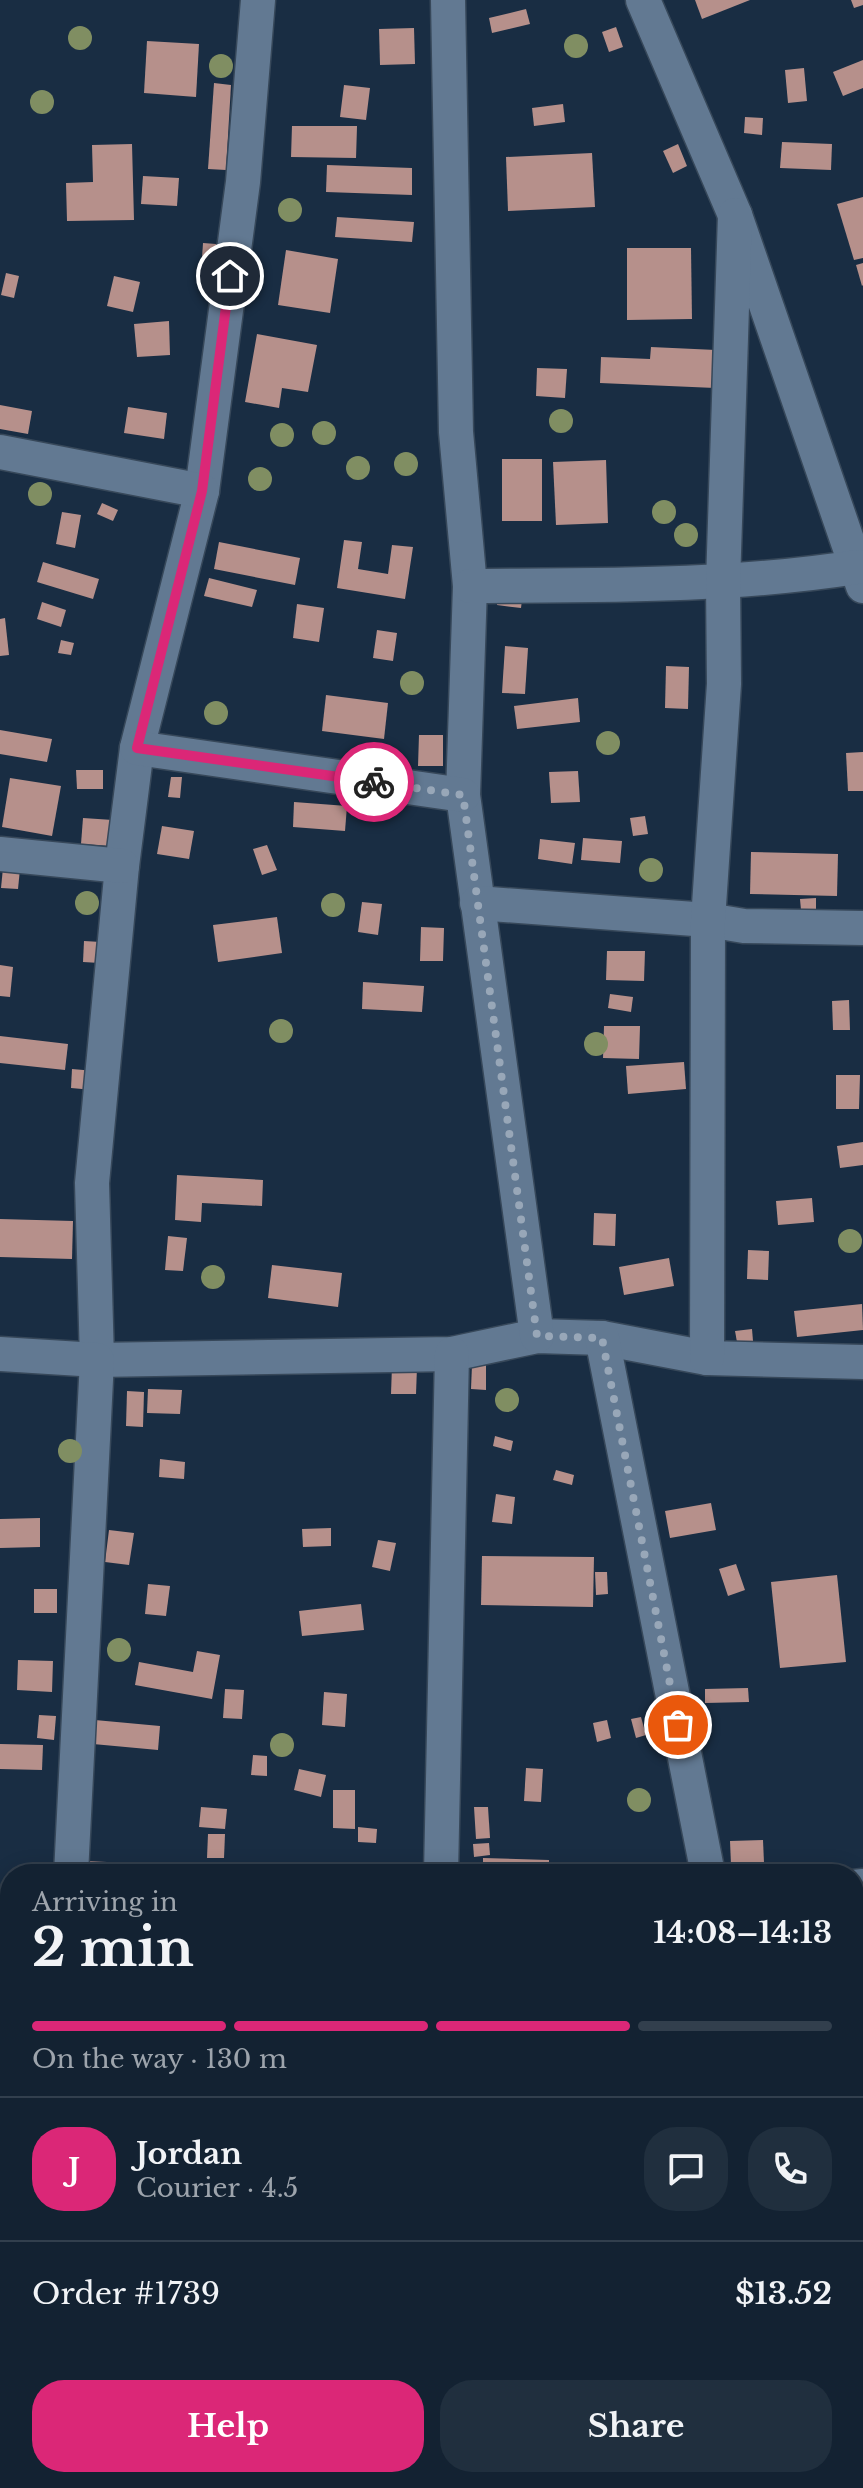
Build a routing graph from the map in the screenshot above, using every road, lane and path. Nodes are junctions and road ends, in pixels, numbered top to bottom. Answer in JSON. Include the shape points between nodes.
{"nodes":[{"id":1,"x":258,"y":0,"type":"edge"},
{"id":2,"x":448,"y":0,"type":"edge"},
{"id":3,"x":643,"y":0,"type":"edge"},
{"id":4,"x":735,"y":215,"type":"junction"},
{"id":5,"x":0,"y":452,"type":"edge"},
{"id":6,"x":202,"y":491,"type":"junction"},
{"id":7,"x":860,"y":576,"type":"edge"},
{"id":8,"x":723,"y":583,"type":"junction"},
{"id":9,"x":470,"y":586,"type":"junction"},
{"id":10,"x":137,"y":748,"type":"junction"},
{"id":11,"x":463,"y":795,"type":"junction"},
{"id":12,"x":0,"y":854,"type":"edge"},
{"id":13,"x":122,"y":866,"type":"junction"},
{"id":14,"x":477,"y":903,"type":"junction"},
{"id":15,"x":708,"y":920,"type":"junction"},
{"id":16,"x":863,"y":928,"type":"edge"},
{"id":17,"x":537,"y":1336,"type":"junction"},
{"id":18,"x":602,"y":1338,"type":"junction"},
{"id":19,"x":0,"y":1354,"type":"edge"},
{"id":20,"x":452,"y":1354,"type":"junction"},
{"id":21,"x":707,"y":1358,"type":"junction"},
{"id":22,"x":97,"y":1360,"type":"junction"},
{"id":23,"x":863,"y":1362,"type":"edge"},
{"id":24,"x":72,"y":1864,"type":"edge"},
{"id":25,"x":441,"y":1864,"type":"edge"},
{"id":26,"x":706,"y":1864,"type":"edge"}],
"edges":[{"from":1,"to":6,"type":"street","via":[[243,182]]},
{"from":2,"to":9,"type":"street","via":[[456,432]]},
{"from":3,"to":4,"type":"street"},
{"from":4,"to":7,"type":"street"},
{"from":4,"to":8,"type":"street"},
{"from":5,"to":6,"type":"street"},
{"from":6,"to":10,"type":"street"},
{"from":7,"to":8,"type":"street"},
{"from":8,"to":9,"type":"street"},
{"from":8,"to":15,"type":"street","via":[[724,684]]},
{"from":9,"to":11,"type":"street"},
{"from":10,"to":11,"type":"street"},
{"from":10,"to":13,"type":"street"},
{"from":11,"to":14,"type":"street"},
{"from":12,"to":13,"type":"street"},
{"from":13,"to":22,"type":"street","via":[[92,1183]]},
{"from":14,"to":15,"type":"street"},
{"from":14,"to":17,"type":"street"},
{"from":15,"to":16,"type":"street","via":[[744,926]]},
{"from":15,"to":21,"type":"street"},
{"from":17,"to":18,"type":"street"},
{"from":17,"to":20,"type":"street"},
{"from":18,"to":21,"type":"street"},
{"from":18,"to":26,"type":"street"},
{"from":19,"to":22,"type":"street"},
{"from":20,"to":22,"type":"street"},
{"from":20,"to":25,"type":"street"},
{"from":21,"to":23,"type":"street"},
{"from":22,"to":24,"type":"street"}]}
